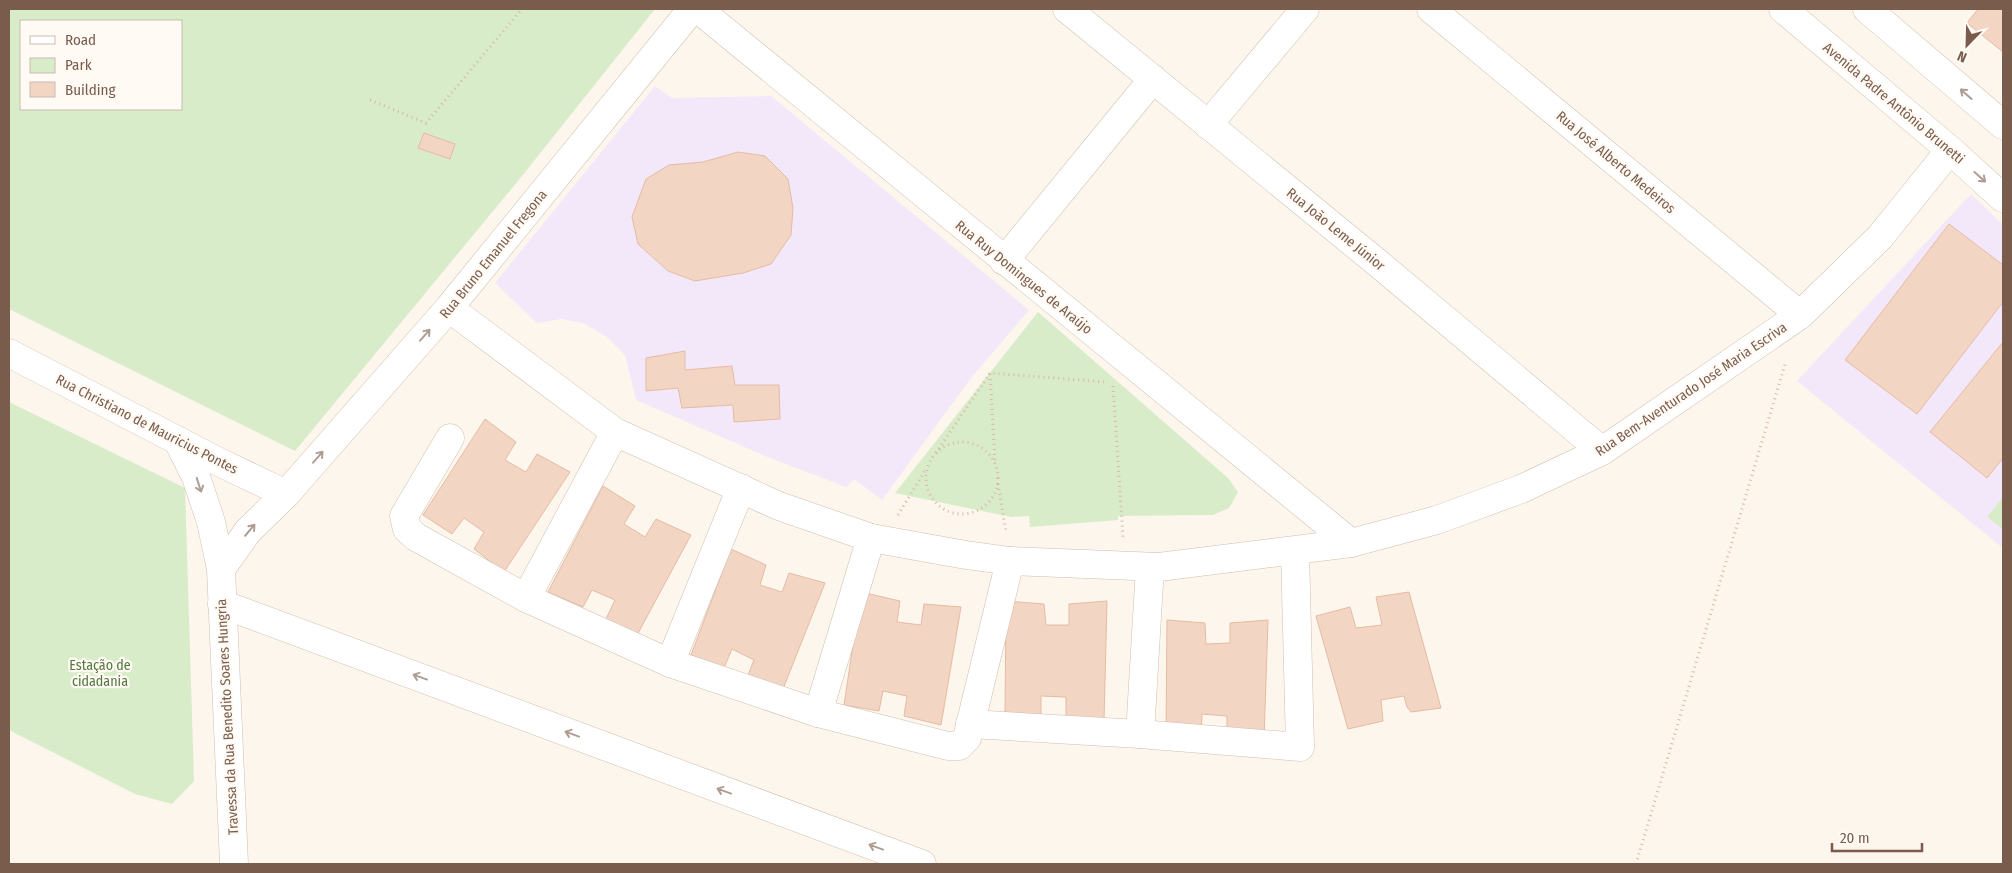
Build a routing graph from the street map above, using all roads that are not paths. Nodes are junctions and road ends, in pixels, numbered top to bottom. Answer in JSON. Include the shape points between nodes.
{"nodes":[{"id":1,"x":692,"y":9,"type":"edge"},
{"id":2,"x":698,"y":9,"type":"edge"},
{"id":3,"x":1067,"y":9,"type":"edge"},
{"id":4,"x":1304,"y":9,"type":"edge"},
{"id":5,"x":1431,"y":9,"type":"edge"},
{"id":6,"x":1783,"y":9,"type":"edge"},
{"id":7,"x":1867,"y":9,"type":"edge"},
{"id":8,"x":1153,"y":79,"type":"junction"},
{"id":9,"x":1208,"y":125,"type":"junction"},
{"id":10,"x":2003,"y":125,"type":"edge"},
{"id":11,"x":1950,"y":150,"type":"junction"},
{"id":12,"x":2003,"y":198,"type":"edge"},
{"id":13,"x":1004,"y":260,"type":"junction"},
{"id":14,"x":449,"y":308,"type":"junction"},
{"id":15,"x":1800,"y":315,"type":"junction"},
{"id":16,"x":9,"y":353,"type":"edge"},
{"id":17,"x":615,"y":432,"type":"junction"},
{"id":18,"x":450,"y":438,"type":"dead end"},
{"id":19,"x":178,"y":441,"type":"junction"},
{"id":20,"x":1602,"y":452,"type":"junction"},
{"id":21,"x":741,"y":488,"type":"junction"},
{"id":22,"x":286,"y":494,"type":"junction"},
{"id":23,"x":876,"y":539,"type":"junction"},
{"id":24,"x":1351,"y":544,"type":"junction"},
{"id":25,"x":1295,"y":550,"type":"junction"},
{"id":26,"x":1010,"y":561,"type":"junction"},
{"id":27,"x":1138,"y":566,"type":"junction"},
{"id":28,"x":221,"y":569,"type":"junction"},
{"id":29,"x":526,"y":598,"type":"junction"},
{"id":30,"x":222,"y":604,"type":"junction"},
{"id":31,"x":670,"y":663,"type":"junction"},
{"id":32,"x":818,"y":713,"type":"junction"},
{"id":33,"x":970,"y":724,"type":"junction"},
{"id":34,"x":1140,"y":734,"type":"junction"},
{"id":35,"x":234,"y":864,"type":"edge"},
{"id":36,"x":922,"y":864,"type":"edge"}],
"edges":[{"from":1,"to":14,"type":"street","name":"Rua Bruno Emanuel Fregona"},
{"from":2,"to":13,"type":"street","name":"Rua Ruy Domingues de Araújo"},
{"from":3,"to":8,"type":"street","name":"Rua João Leme Júnior"},
{"from":4,"to":9,"type":"street"},
{"from":5,"to":15,"type":"street","name":"Rua José Alberto Medeiros"},
{"from":6,"to":11,"type":"street","name":"Avenida Padre Antônio Brunetti"},
{"from":10,"to":7,"type":"street","one_way":true},
{"from":8,"to":9,"type":"street","name":"Rua João Leme Júnior"},
{"from":8,"to":13,"type":"street"},
{"from":9,"to":20,"type":"street","name":"Rua João Leme Júnior"},
{"from":11,"to":12,"type":"street","name":"Avenida Padre Antônio Brunetti","one_way":true},
{"from":11,"to":15,"type":"street","name":"Rua Bem-Aventurado José Maria Escriva","via":[[1880,237]]},
{"from":13,"to":24,"type":"street","name":"Rua Ruy Domingues de Araújo"},
{"from":14,"to":17,"type":"street","name":"Rua Bem-Aventurado José Maria Escriva"},
{"from":22,"to":14,"type":"street","name":"Rua Bruno Emanuel Fregona","one_way":true},
{"from":15,"to":20,"type":"street","name":"Rua Bem-Aventurado José Maria Escriva"},
{"from":16,"to":19,"type":"street","name":"Rua Christiano de Mauricius Pontes"},
{"from":17,"to":21,"type":"street","name":"Rua Bem-Aventurado José Maria Escriva"},
{"from":17,"to":29,"type":"street"},
{"from":18,"to":29,"type":"street","via":[[404,516],[407,529],[416,538]]},
{"from":19,"to":22,"type":"street","name":"Rua Christiano de Mauricius Pontes"},
{"from":19,"to":28,"type":"street","name":"Travessa da Rua Benedito Soares Hungria","one_way":true,"via":[[196,477],[211,522]]},
{"from":20,"to":24,"type":"street","name":"Rua Bem-Aventurado José Maria Escriva","via":[[1521,489],[1437,520]]},
{"from":21,"to":23,"type":"street","name":"Rua Bem-Aventurado José Maria Escriva","via":[[779,506]]},
{"from":21,"to":31,"type":"street"},
{"from":28,"to":22,"type":"street","name":"Rua Bruno Emanuel Fregona","one_way":true,"via":[[248,531]]},
{"from":23,"to":26,"type":"street","name":"Rua Bem-Aventurado José Maria Escriva"},
{"from":23,"to":32,"type":"street"},
{"from":24,"to":25,"type":"street","name":"Rua Bem-Aventurado José Maria Escriva"},
{"from":25,"to":27,"type":"street","name":"Rua Bem-Aventurado José Maria Escriva","via":[[1159,567]]},
{"from":25,"to":34,"type":"street","via":[[1300,747]]},
{"from":26,"to":27,"type":"street","name":"Rua Bem-Aventurado José Maria Escriva"},
{"from":26,"to":33,"type":"street"},
{"from":27,"to":34,"type":"street"},
{"from":28,"to":30,"type":"street","name":"Travessa da Rua Benedito Soares Hungria"},
{"from":29,"to":31,"type":"street"},
{"from":30,"to":35,"type":"street","name":"Travessa da Rua Benedito Soares Hungria"},
{"from":36,"to":30,"type":"street","one_way":true},
{"from":31,"to":32,"type":"street"},
{"from":32,"to":33,"type":"street","via":[[948,746],[959,746],[967,738]]},
{"from":33,"to":34,"type":"street"}]}
